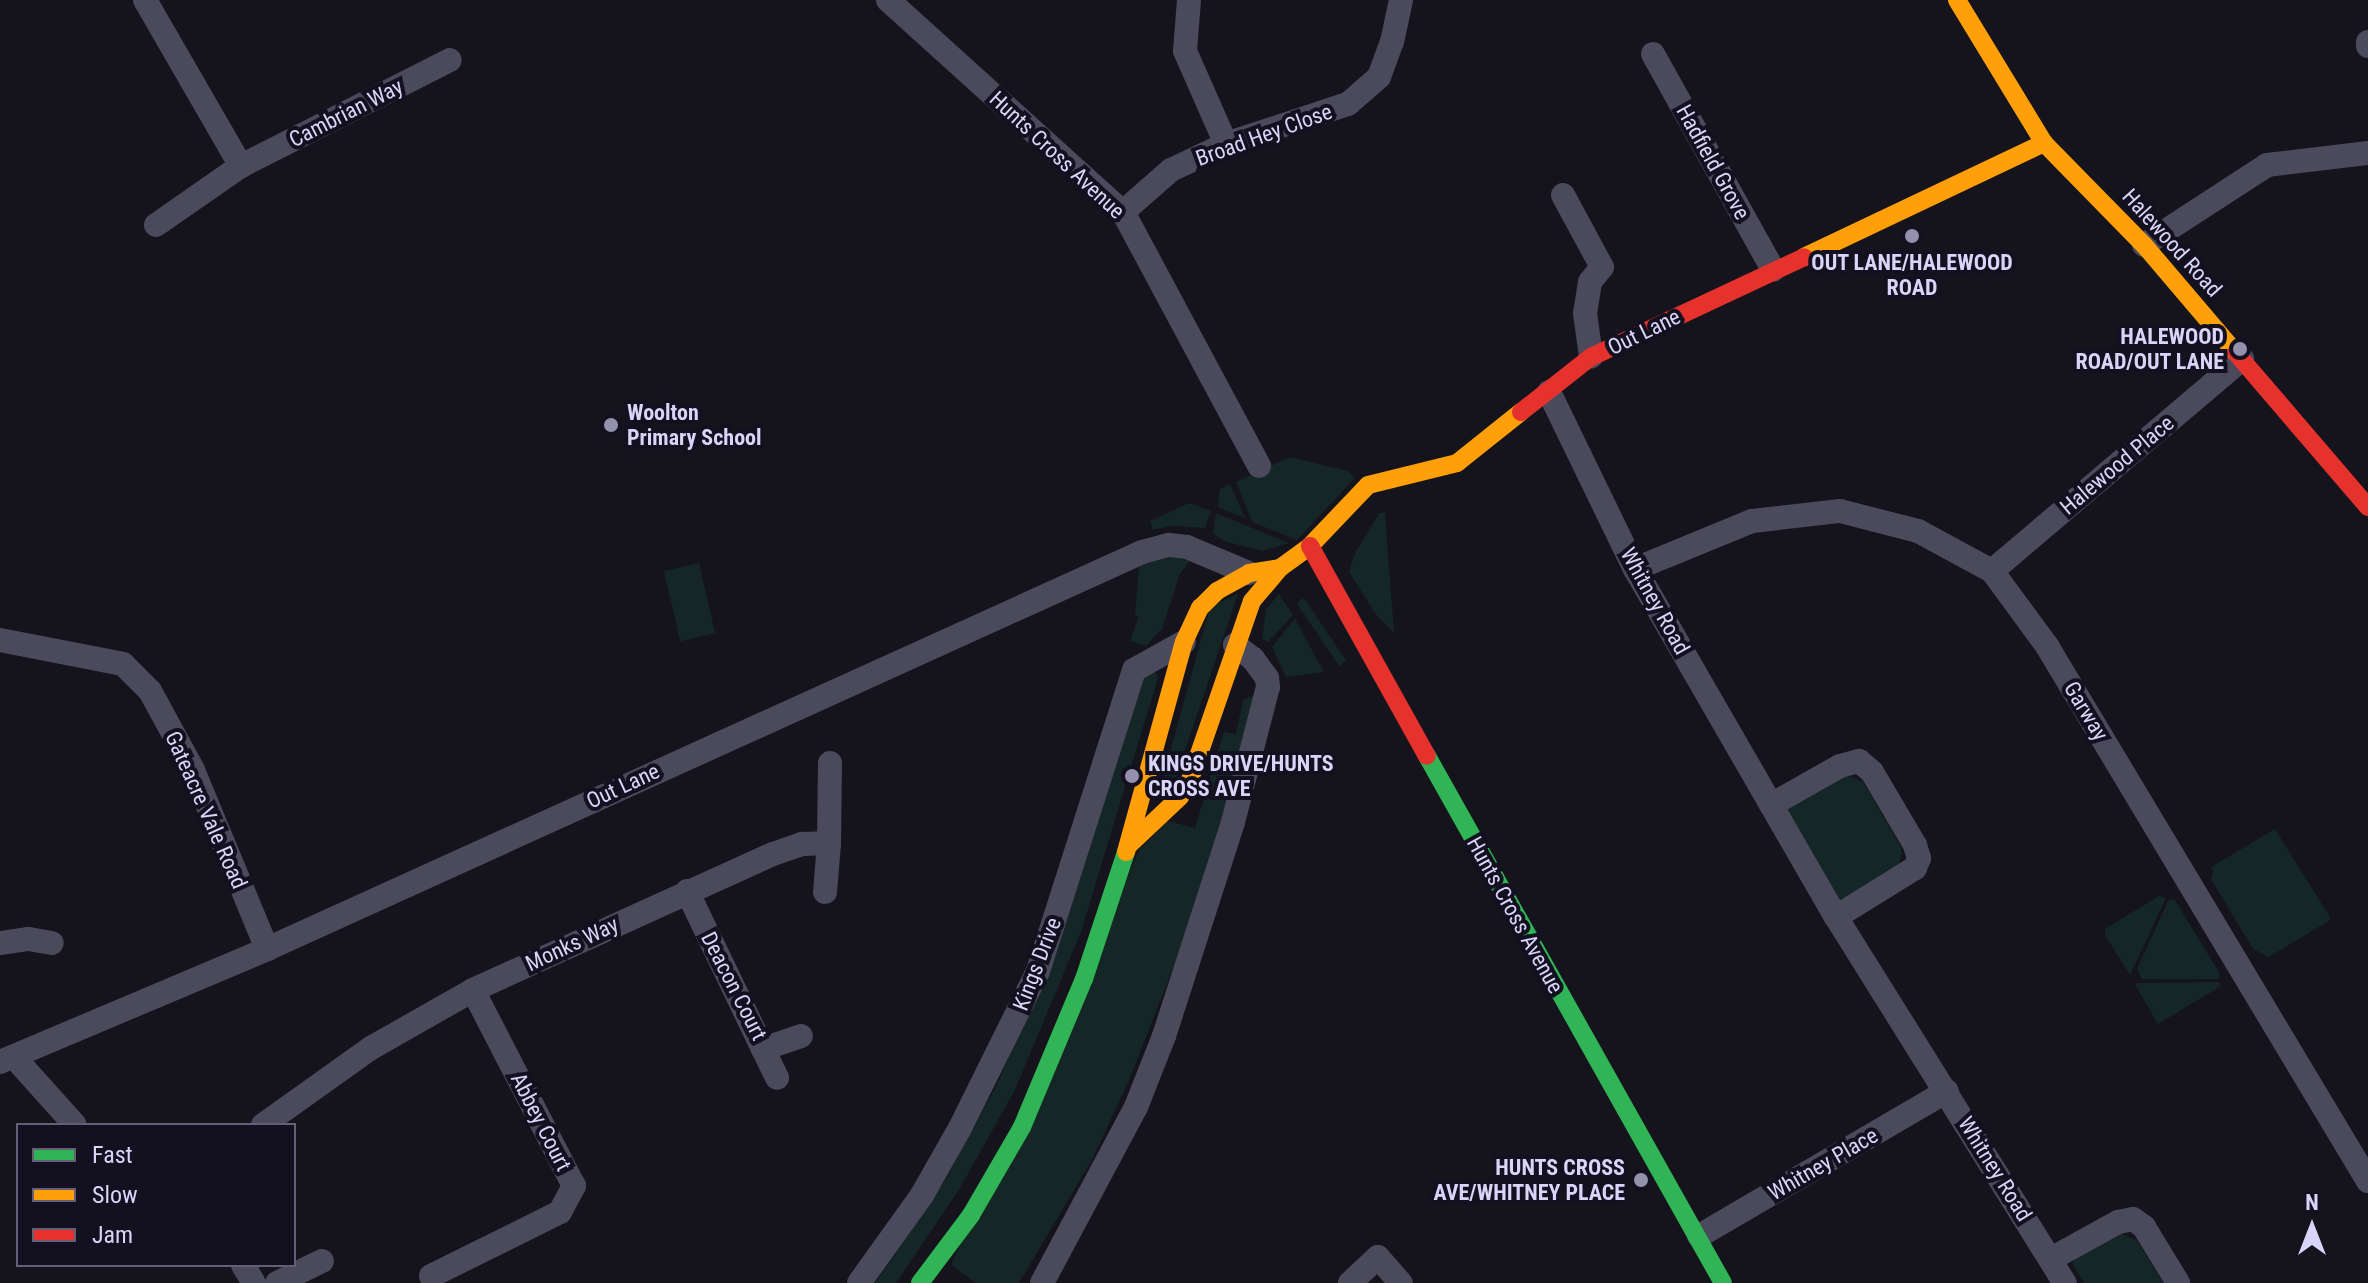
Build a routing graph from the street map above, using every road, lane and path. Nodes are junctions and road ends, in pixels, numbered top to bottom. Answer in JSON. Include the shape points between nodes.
{"nodes":[{"id":1,"x":145,"y":0,"type":"edge"},
{"id":2,"x":888,"y":0,"type":"edge"},
{"id":3,"x":1189,"y":0,"type":"edge"},
{"id":4,"x":1401,"y":0,"type":"edge"},
{"id":5,"x":1957,"y":0,"type":"edge"},
{"id":6,"x":1653,"y":54,"type":"dead end"},
{"id":7,"x":450,"y":60,"type":"dead end"},
{"id":8,"x":2044,"y":143,"type":"junction"},
{"id":9,"x":1226,"y":144,"type":"junction"},
{"id":10,"x":2368,"y":153,"type":"edge"},
{"id":11,"x":241,"y":166,"type":"junction"},
{"id":12,"x":1563,"y":195,"type":"dead end"},
{"id":13,"x":1123,"y":212,"type":"junction"},
{"id":14,"x":156,"y":225,"type":"dead end"},
{"id":15,"x":2144,"y":245,"type":"junction"},
{"id":16,"x":1773,"y":270,"type":"junction"},
{"id":17,"x":1591,"y":357,"type":"junction"},
{"id":18,"x":2242,"y":359,"type":"junction"},
{"id":19,"x":1549,"y":392,"type":"junction"},
{"id":20,"x":1259,"y":466,"type":"dead end"},
{"id":21,"x":2368,"y":507,"type":"edge"},
{"id":22,"x":1310,"y":546,"type":"junction"},
{"id":23,"x":1280,"y":568,"type":"junction"},
{"id":24,"x":1635,"y":569,"type":"junction"},
{"id":25,"x":1992,"y":571,"type":"junction"},
{"id":26,"x":1249,"y":573,"type":"junction"},
{"id":27,"x":0,"y":640,"type":"edge"},
{"id":28,"x":1184,"y":642,"type":"junction"},
{"id":29,"x":1235,"y":645,"type":"junction"},
{"id":30,"x":830,"y":763,"type":"dead end"},
{"id":31,"x":1771,"y":805,"type":"junction"},
{"id":32,"x":829,"y":843,"type":"junction"},
{"id":33,"x":1128,"y":846,"type":"junction"},
{"id":34,"x":687,"y":891,"type":"junction"},
{"id":35,"x":825,"y":892,"type":"dead end"},
{"id":36,"x":1836,"y":917,"type":"junction"},
{"id":37,"x":0,"y":943,"type":"edge"},
{"id":38,"x":52,"y":943,"type":"dead end"},
{"id":39,"x":267,"y":949,"type":"junction"},
{"id":40,"x":473,"y":990,"type":"junction"},
{"id":41,"x":801,"y":1036,"type":"dead end"},
{"id":42,"x":763,"y":1049,"type":"junction"},
{"id":43,"x":7,"y":1060,"type":"edge"},
{"id":44,"x":777,"y":1078,"type":"dead end"},
{"id":45,"x":1947,"y":1091,"type":"junction"},
{"id":46,"x":73,"y":1123,"type":"edge"},
{"id":47,"x":266,"y":1123,"type":"edge"},
{"id":48,"x":2368,"y":1181,"type":"edge"},
{"id":49,"x":1699,"y":1236,"type":"junction"},
{"id":50,"x":2051,"y":1259,"type":"junction"},
{"id":51,"x":322,"y":1261,"type":"dead end"},
{"id":52,"x":431,"y":1276,"type":"dead end"},
{"id":53,"x":930,"y":1280,"type":"edge"},
{"id":54,"x":277,"y":1283,"type":"edge"},
{"id":55,"x":859,"y":1283,"type":"edge"},
{"id":56,"x":1042,"y":1283,"type":"edge"},
{"id":57,"x":1350,"y":1283,"type":"edge"},
{"id":58,"x":1401,"y":1283,"type":"edge"},
{"id":59,"x":1723,"y":1283,"type":"edge"},
{"id":60,"x":2065,"y":1283,"type":"edge"},
{"id":61,"x":2178,"y":1283,"type":"edge"}],
"edges":[{"from":1,"to":11,"type":"street"},
{"from":2,"to":13,"type":"street","name":"Hunts Cross Avenue"},
{"from":3,"to":9,"type":"street","via":[[1185,51]]},
{"from":4,"to":9,"type":"street","name":"Broad Hey Close","via":[[1379,77],[1348,104]]},
{"from":5,"to":8,"type":"street","name":"Halewood Road"},
{"from":6,"to":16,"type":"street","name":"Hadfield Grove"},
{"from":7,"to":11,"type":"street","name":"Cambrian Way"},
{"from":8,"to":15,"type":"street","name":"Halewood Road"},
{"from":8,"to":16,"type":"street","name":"Out Lane"},
{"from":9,"to":13,"type":"street","name":"Broad Hey Close","via":[[1171,170]]},
{"from":10,"to":15,"type":"street","via":[[2267,165]]},
{"from":11,"to":14,"type":"street","name":"Cambrian Way"},
{"from":12,"to":17,"type":"street","via":[[1602,267],[1590,282],[1585,313]]},
{"from":13,"to":20,"type":"street","name":"Hunts Cross Avenue"},
{"from":15,"to":18,"type":"street","name":"Halewood Road"},
{"from":16,"to":17,"type":"street","name":"Out Lane"},
{"from":17,"to":19,"type":"street","name":"Out Lane"},
{"from":18,"to":21,"type":"street","name":"Halewood Road"},
{"from":18,"to":25,"type":"street","name":"Halewood Place"},
{"from":19,"to":22,"type":"street","name":"Out Lane","via":[[1457,463],[1368,485]]},
{"from":19,"to":24,"type":"street","name":"Whitney Road"},
{"from":22,"to":23,"type":"street","name":"Out Lane"},
{"from":22,"to":49,"type":"street","name":"Hunts Cross Avenue"},
{"from":23,"to":26,"type":"street"},
{"from":23,"to":29,"type":"street","via":[[1252,601]]},
{"from":24,"to":25,"type":"street","name":"Garway","via":[[1752,521],[1840,511],[1918,531]]},
{"from":24,"to":31,"type":"street","name":"Whitney Road"},
{"from":25,"to":48,"type":"street","name":"Garway","via":[[2047,646]]},
{"from":26,"to":28,"type":"street","via":[[1200,608]]},
{"from":26,"to":39,"type":"street","name":"Out Lane","via":[[1187,547],[1142,552]]},
{"from":27,"to":39,"type":"street","name":"Gateacre Vale Road","via":[[123,664],[150,691],[193,770]]},
{"from":28,"to":33,"type":"street"},
{"from":28,"to":55,"type":"street","name":"Kings Drive","via":[[1134,670],[1038,971],[937,1169]]},
{"from":29,"to":33,"type":"street","via":[[1190,780],[1180,797]]},
{"from":29,"to":56,"type":"street","via":[[1253,659],[1268,687],[1233,822],[1136,1107]]},
{"from":30,"to":32,"type":"street"},
{"from":31,"to":36,"type":"street","name":"Whitney Road"},
{"from":31,"to":36,"type":"street","via":[[1840,766],[1859,761],[1872,772],[1915,845],[1915,868]]},
{"from":32,"to":34,"type":"street","name":"Monks Way","via":[[802,844]]},
{"from":32,"to":35,"type":"street"},
{"from":33,"to":53,"type":"street","via":[[1084,979],[1022,1127]]},
{"from":34,"to":40,"type":"street","name":"Monks Way"},
{"from":34,"to":42,"type":"street","name":"Deacon Court"},
{"from":36,"to":45,"type":"street","name":"Whitney Road"},
{"from":37,"to":38,"type":"street"},
{"from":39,"to":43,"type":"street","name":"Out Lane"},
{"from":40,"to":47,"type":"street","name":"Monks Way","via":[[371,1048]]},
{"from":40,"to":52,"type":"street","name":"Abbey Court","via":[[574,1186],[560,1212]]},
{"from":41,"to":42,"type":"street","name":"Deacon Court"},
{"from":42,"to":44,"type":"street"},
{"from":43,"to":46,"type":"street"},
{"from":45,"to":49,"type":"street","name":"Whitney Place"},
{"from":45,"to":50,"type":"street","name":"Whitney Road"},
{"from":49,"to":59,"type":"street","name":"Hunts Cross Avenue"},
{"from":50,"to":60,"type":"street","name":"Whitney Road"},
{"from":50,"to":61,"type":"street","via":[[2133,1219],[2144,1227]]},
{"from":51,"to":54,"type":"street"},
{"from":57,"to":58,"type":"street","via":[[1378,1257]]}]}
